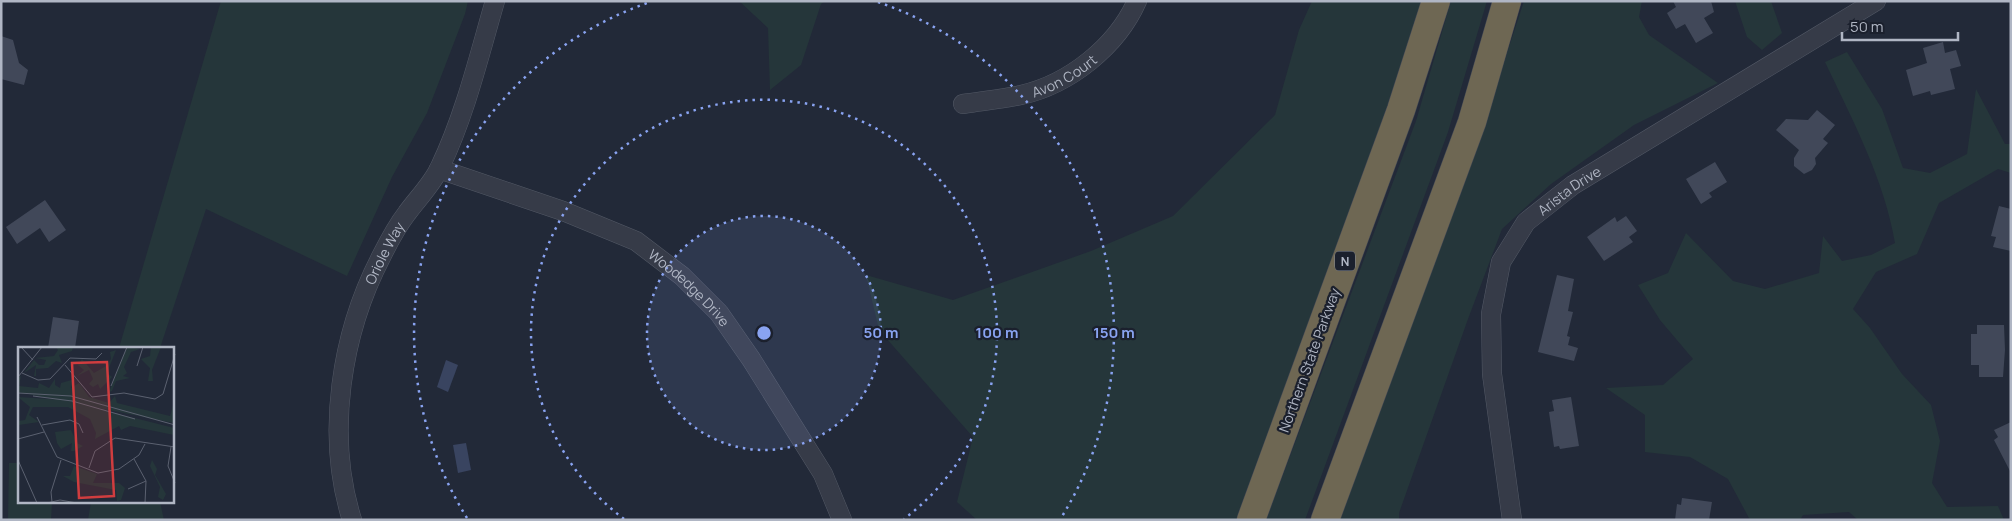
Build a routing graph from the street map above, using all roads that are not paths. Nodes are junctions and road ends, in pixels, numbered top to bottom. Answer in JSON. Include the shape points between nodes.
{"nodes":[{"id":1,"x":495,"y":1,"type":"edge"},
{"id":2,"x":1137,"y":1,"type":"edge"},
{"id":3,"x":1436,"y":1,"type":"edge"},
{"id":4,"x":1507,"y":1,"type":"edge"},
{"id":5,"x":1876,"y":1,"type":"edge"},
{"id":6,"x":963,"y":104,"type":"dead end"},
{"id":7,"x":439,"y":169,"type":"junction"},
{"id":8,"x":352,"y":520,"type":"edge"},
{"id":9,"x":842,"y":520,"type":"edge"},
{"id":10,"x":1251,"y":520,"type":"edge"},
{"id":11,"x":1325,"y":520,"type":"edge"},
{"id":12,"x":1512,"y":520,"type":"edge"}],
"edges":[{"from":1,"to":7,"type":"street","name":"Oriole Way","via":[[452,139]]},
{"from":2,"to":6,"type":"street","name":"Avon Court","via":[[1129,19],[1098,55],[1056,83],[1022,95]]},
{"from":3,"to":10,"type":"highway","name":"Northern State Parkway","number":"N","via":[[1401,110]]},
{"from":4,"to":11,"type":"highway","via":[[1472,122]]},
{"from":5,"to":12,"type":"street","name":"Arista Drive","via":[[1573,185],[1526,222],[1501,262],[1491,314],[1492,374]]},
{"from":7,"to":8,"type":"street","name":"Oriole Way","via":[[405,215],[381,256],[360,305],[343,368],[338,430],[346,500]]},
{"from":7,"to":9,"type":"street","name":"Woodedge Drive","via":[[563,211],[636,242],[682,276],[719,314],[751,359],[823,474]]}]}
